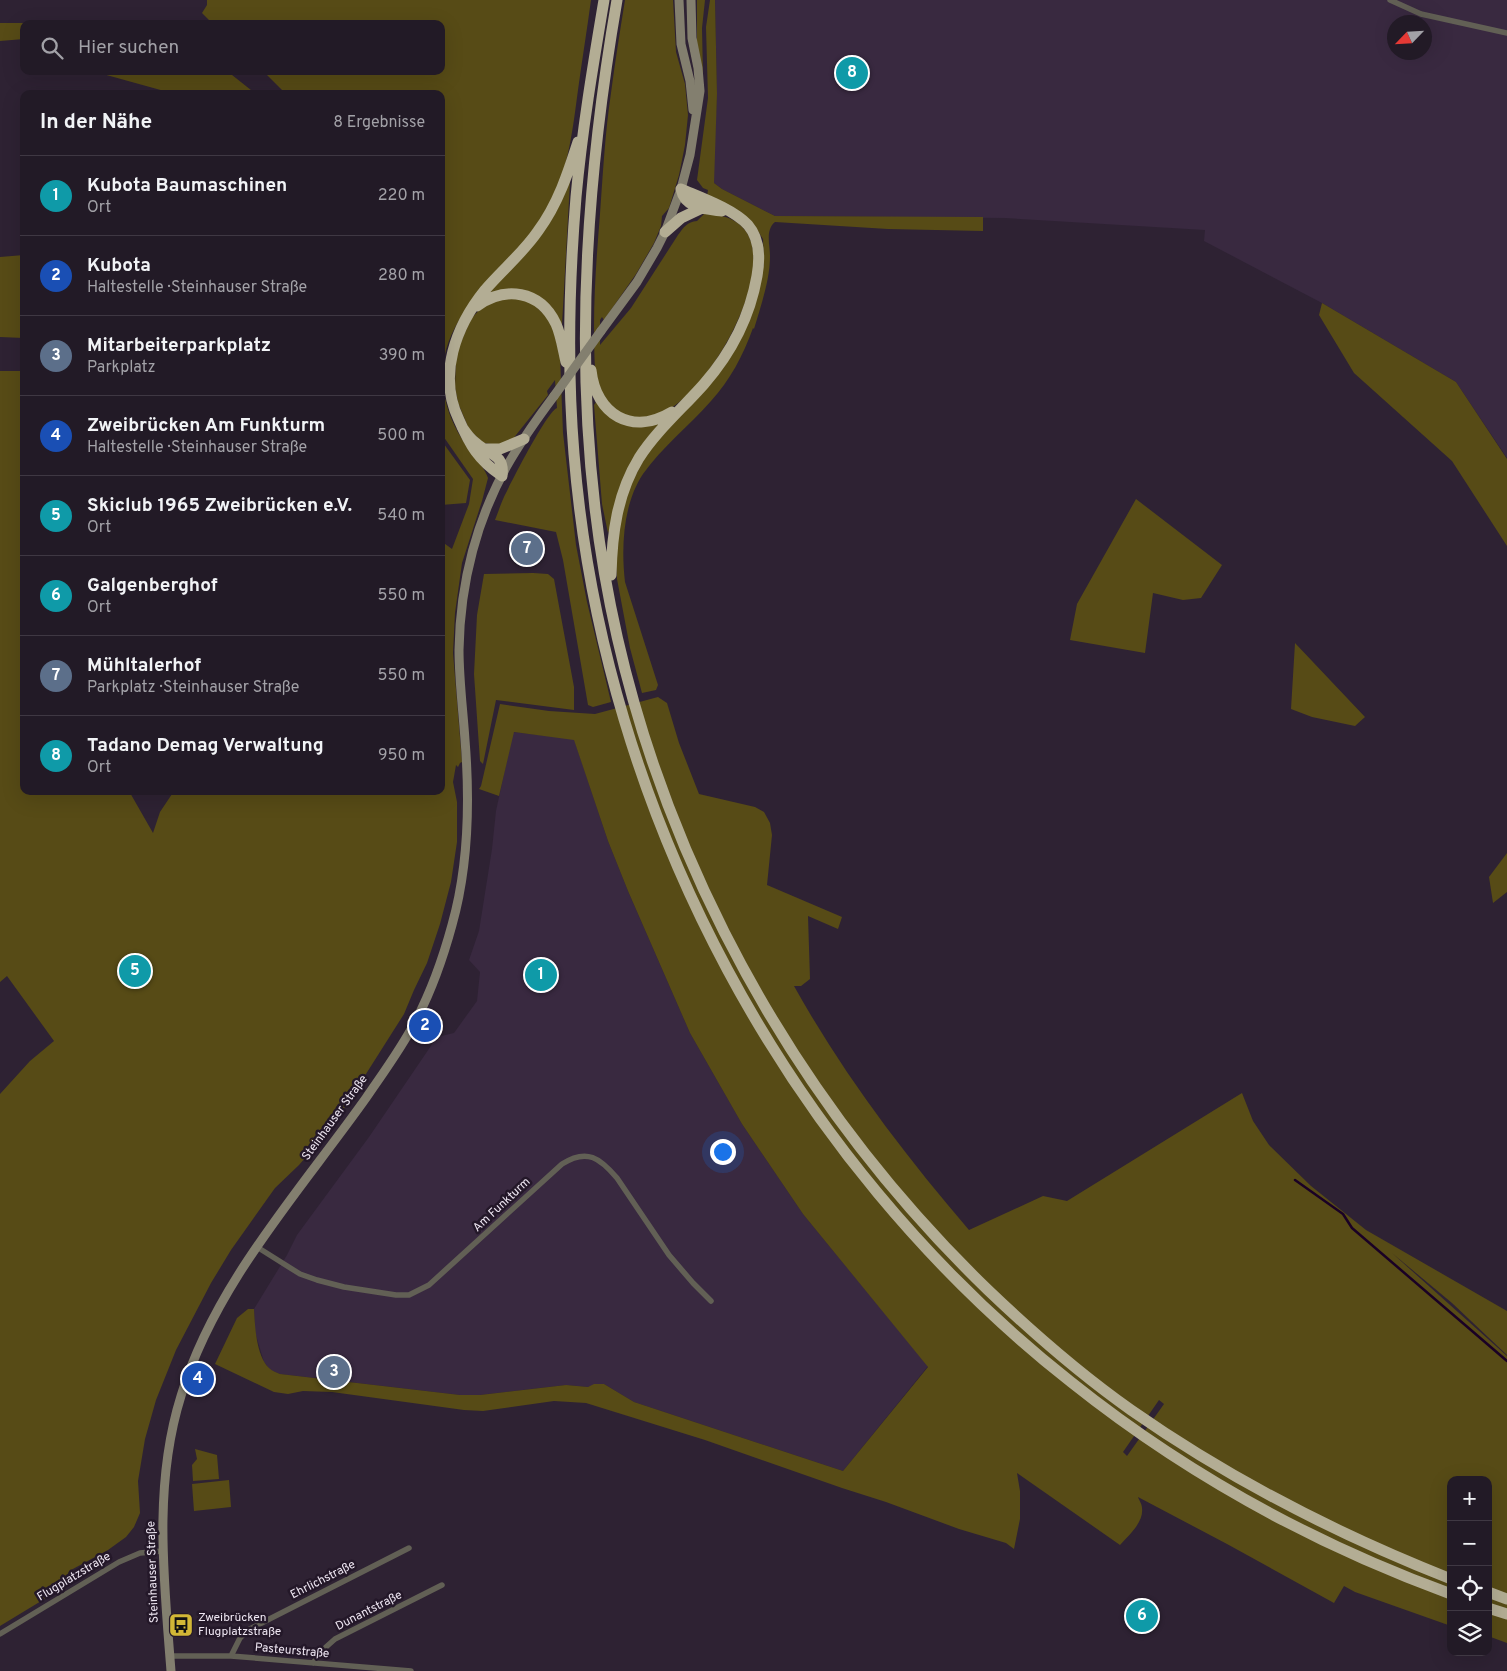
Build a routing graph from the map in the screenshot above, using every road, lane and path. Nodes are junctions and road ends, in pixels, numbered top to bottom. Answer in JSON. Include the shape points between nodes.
{"nodes":[{"id":1,"x":604,"y":0,"type":"edge"},
{"id":2,"x":617,"y":0,"type":"edge"},
{"id":3,"x":679,"y":0,"type":"edge"},
{"id":4,"x":691,"y":0,"type":"edge"},
{"id":5,"x":1390,"y":0,"type":"edge"},
{"id":6,"x":1507,"y":32,"type":"edge"},
{"id":7,"x":585,"y":118,"type":"junction"},
{"id":8,"x":694,"y":123,"type":"junction"},
{"id":9,"x":681,"y":189,"type":"junction"},
{"id":10,"x":702,"y":208,"type":"junction"},
{"id":11,"x":731,"y":213,"type":"junction"},
{"id":12,"x":665,"y":232,"type":"junction"},
{"id":13,"x":474,"y":308,"type":"junction"},
{"id":14,"x":585,"y":323,"type":"junction"},
{"id":15,"x":571,"y":386,"type":"junction"},
{"id":16,"x":682,"y":406,"type":"junction"},
{"id":17,"x":462,"y":428,"type":"junction"},
{"id":18,"x":524,"y":439,"type":"junction"},
{"id":19,"x":484,"y":449,"type":"junction"},
{"id":20,"x":502,"y":476,"type":"junction"},
{"id":21,"x":610,"y":602,"type":"junction"},
{"id":22,"x":257,"y":1247,"type":"junction"},
{"id":23,"x":711,"y":1301,"type":"dead end"},
{"id":24,"x":409,"y":1548,"type":"dead end"},
{"id":25,"x":163,"y":1551,"type":"junction"},
{"id":26,"x":1447,"y":1577,"type":"edge"},
{"id":27,"x":442,"y":1585,"type":"dead end"},
{"id":28,"x":1447,"y":1592,"type":"edge"},
{"id":29,"x":1492,"y":1593,"type":"edge"},
{"id":30,"x":1507,"y":1599,"type":"edge"},
{"id":31,"x":1492,"y":1609,"type":"edge"},
{"id":32,"x":1507,"y":1614,"type":"edge"},
{"id":33,"x":0,"y":1634,"type":"edge"},
{"id":34,"x":170,"y":1656,"type":"junction"},
{"id":35,"x":231,"y":1656,"type":"junction"},
{"id":36,"x":313,"y":1663,"type":"junction"},
{"id":37,"x":171,"y":1671,"type":"edge"},
{"id":38,"x":411,"y":1671,"type":"edge"}],
"edges":[{"from":1,"to":7,"type":"highway"},
{"from":2,"to":14,"type":"highway","via":[[599,123],[589,225]]},
{"from":3,"to":8,"type":"main road","via":[[682,51],[691,88]]},
{"from":4,"to":8,"type":"main road","via":[[692,38],[700,82]]},
{"from":5,"to":6,"type":"street","via":[[1421,14]]},
{"from":7,"to":13,"type":"highway","via":[[566,179],[548,218],[484,291]]},
{"from":7,"to":15,"type":"highway","via":[[570,292]]},
{"from":8,"to":9,"type":"main road","name":"Steinhauser Straße"},
{"from":9,"to":10,"type":"highway","via":[[687,202]]},
{"from":9,"to":11,"type":"highway"},
{"from":9,"to":12,"type":"main road","name":"Steinhauser Straße"},
{"from":10,"to":11,"type":"highway"},
{"from":10,"to":12,"type":"highway","via":[[681,218]]},
{"from":11,"to":16,"type":"highway","via":[[748,226],[757,242],[759,260],[755,286],[747,313],[729,350],[712,375]]},
{"from":12,"to":18,"type":"main road","name":"Steinhauser Straße","bridge":true,"via":[[637,282]]},
{"from":13,"to":15,"type":"highway","via":[[492,297],[510,293],[528,296],[540,303],[557,327]]},
{"from":13,"to":17,"type":"highway","via":[[458,333],[449,375],[452,403]]},
{"from":14,"to":16,"type":"highway","via":[[593,384],[611,413],[630,422],[644,423],[664,417]]},
{"from":14,"to":21,"type":"highway","via":[[589,448],[595,512]]},
{"from":15,"to":28,"type":"highway","via":[[578,492],[597,612],[616,693],[646,786],[685,884],[730,976],[794,1081],[836,1140],[870,1185],[968,1291],[1038,1355],[1118,1418],[1166,1452],[1259,1508],[1348,1552]]},
{"from":16,"to":21,"type":"highway","via":[[639,458],[622,496],[612,546]]},
{"from":17,"to":19,"type":"highway"},
{"from":17,"to":20,"type":"highway","via":[[478,456]]},
{"from":18,"to":19,"type":"highway","via":[[500,449]]},
{"from":18,"to":20,"type":"main road","name":"Steinhauser Straße"},
{"from":19,"to":20,"type":"highway","via":[[499,458]]},
{"from":20,"to":22,"type":"main road","name":"Steinhauser Straße","via":[[480,524],[462,607],[459,652],[467,783],[466,838],[459,894],[447,943],[405,1039]]},
{"from":21,"to":26,"type":"highway","via":[[648,747],[678,829],[720,926],[773,1023],[805,1072],[847,1132],[915,1215],[1017,1317],[1082,1372],[1160,1429],[1226,1472],[1303,1514]]},
{"from":22,"to":23,"type":"street","name":"Am Funkturm","via":[[300,1274],[317,1280],[409,1295],[429,1285],[562,1164],[582,1156],[600,1161],[608,1168],[668,1255]]},
{"from":22,"to":25,"type":"main road","name":"Steinhauser Straße","via":[[216,1313],[182,1393],[165,1479]]},
{"from":24,"to":35,"type":"street","name":"Ehrlichstraße","via":[[248,1630]]},
{"from":25,"to":33,"type":"street","name":"Flugplatzstraße","via":[[140,1553],[119,1562]]},
{"from":25,"to":34,"type":"main road","name":"Steinhauser Straße"},
{"from":27,"to":36,"type":"street","name":"Dunantstraße","via":[[335,1639]]},
{"from":29,"to":30,"type":"highway"},
{"from":31,"to":32,"type":"highway"},
{"from":34,"to":35,"type":"street","name":"Pasteurstraße"},
{"from":34,"to":37,"type":"main road","name":"Steinhauser Straße"},
{"from":35,"to":36,"type":"street","name":"Pasteurstraße"},
{"from":36,"to":38,"type":"street","name":"Pasteurstraße"}]}
